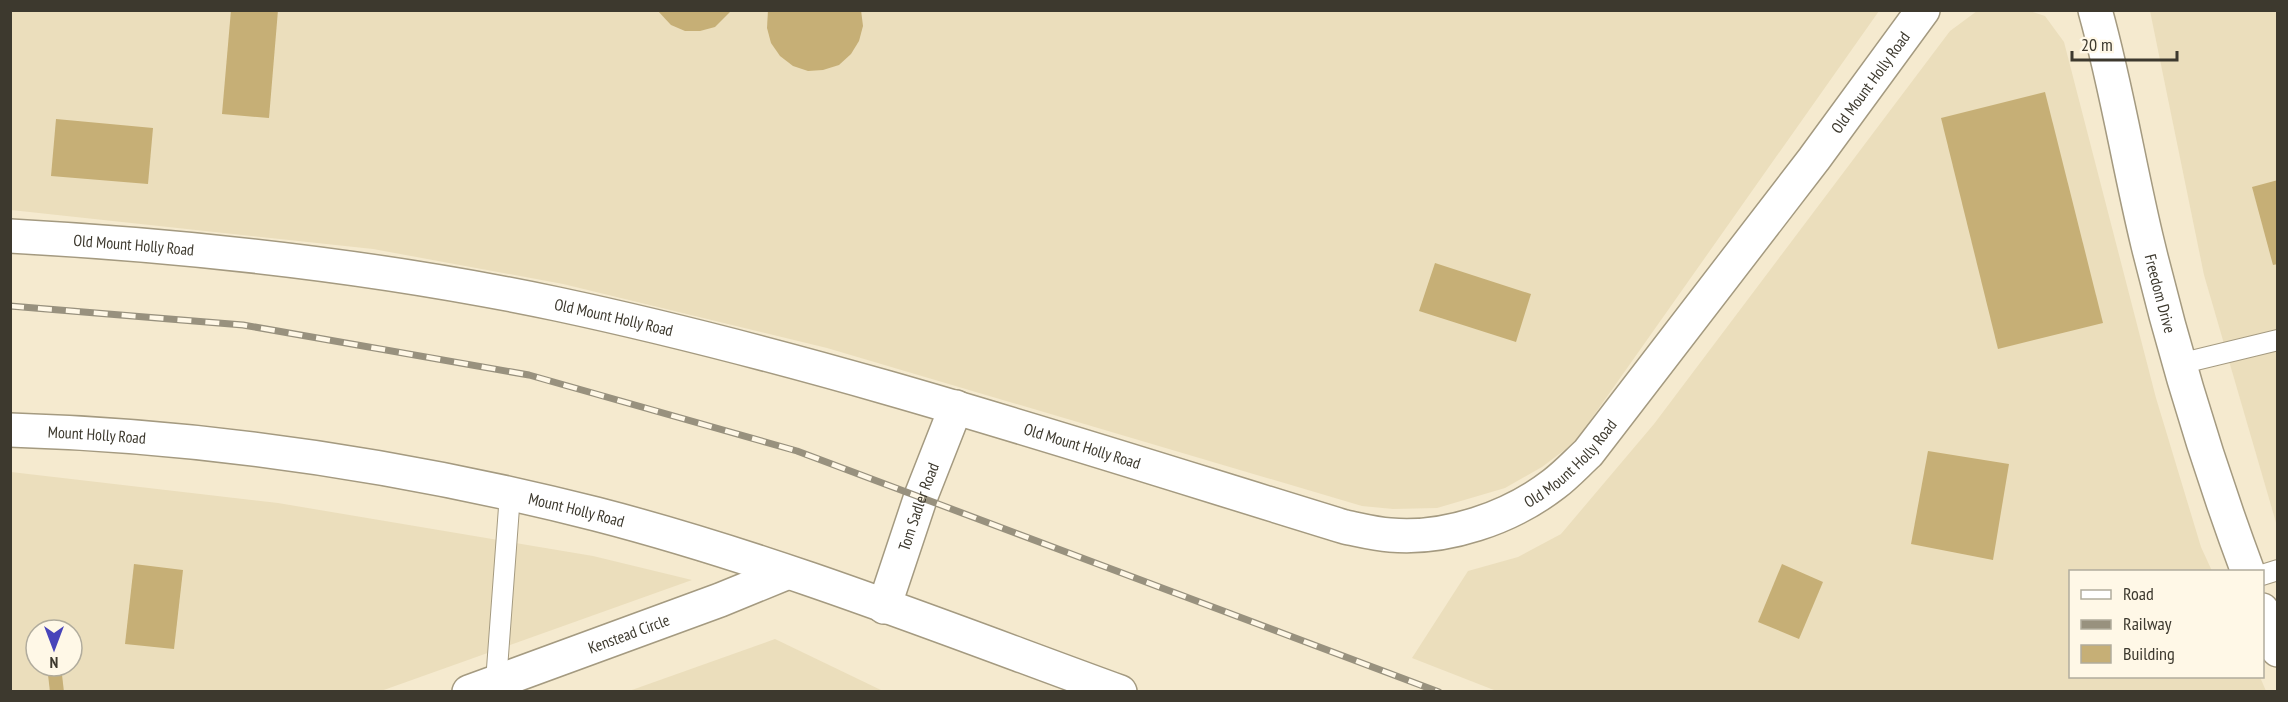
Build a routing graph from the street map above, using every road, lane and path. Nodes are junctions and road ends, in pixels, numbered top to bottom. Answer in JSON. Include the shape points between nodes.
{"nodes":[{"id":1,"x":1923,"y":10,"type":"edge"},
{"id":2,"x":2095,"y":10,"type":"edge"},
{"id":3,"x":10,"y":236,"type":"edge"},
{"id":4,"x":2277,"y":340,"type":"edge"},
{"id":5,"x":2180,"y":364,"type":"junction"},
{"id":6,"x":956,"y":407,"type":"junction"},
{"id":7,"x":10,"y":430,"type":"edge"},
{"id":8,"x":510,"y":494,"type":"junction"},
{"id":9,"x":2247,"y":570,"type":"edge"},
{"id":10,"x":786,"y":573,"type":"junction"},
{"id":11,"x":884,"y":608,"type":"junction"},
{"id":12,"x":2264,"y":615,"type":"edge"},
{"id":13,"x":2277,"y":650,"type":"edge"},
{"id":14,"x":1047,"y":678,"type":"edge"},
{"id":15,"x":488,"y":688,"type":"edge"},
{"id":16,"x":1120,"y":692,"type":"edge"}],
"edges":[{"from":1,"to":6,"type":"street","name":"Old Mount Holly Road","via":[[1588,453],[1537,496],[1483,522],[1438,534],[1391,535],[1345,527]]},
{"from":2,"to":5,"type":"street","name":"Freedom Drive","via":[[2148,244]]},
{"from":3,"to":6,"type":"street","name":"Old Mount Holly Road","via":[[297,260],[533,300],[748,349]]},
{"from":4,"to":5,"type":"lane"},
{"from":5,"to":9,"type":"street","name":"Freedom Drive"},
{"from":6,"to":11,"type":"street","name":"Tom Sadler Road"},
{"from":7,"to":8,"type":"street","name":"Mount Holly Road","via":[[247,448]]},
{"from":8,"to":10,"type":"street","name":"Mount Holly Road","via":[[598,515]]},
{"from":8,"to":15,"type":"lane"},
{"from":10,"to":11,"type":"street","name":"Mount Holly Road"},
{"from":10,"to":15,"type":"street","name":"Kenstead Circle"},
{"from":11,"to":14,"type":"street","name":"Mount Holly Road"},
{"from":12,"to":13,"type":"street"},
{"from":14,"to":16,"type":"street","name":"Mount Holly Road"}]}
